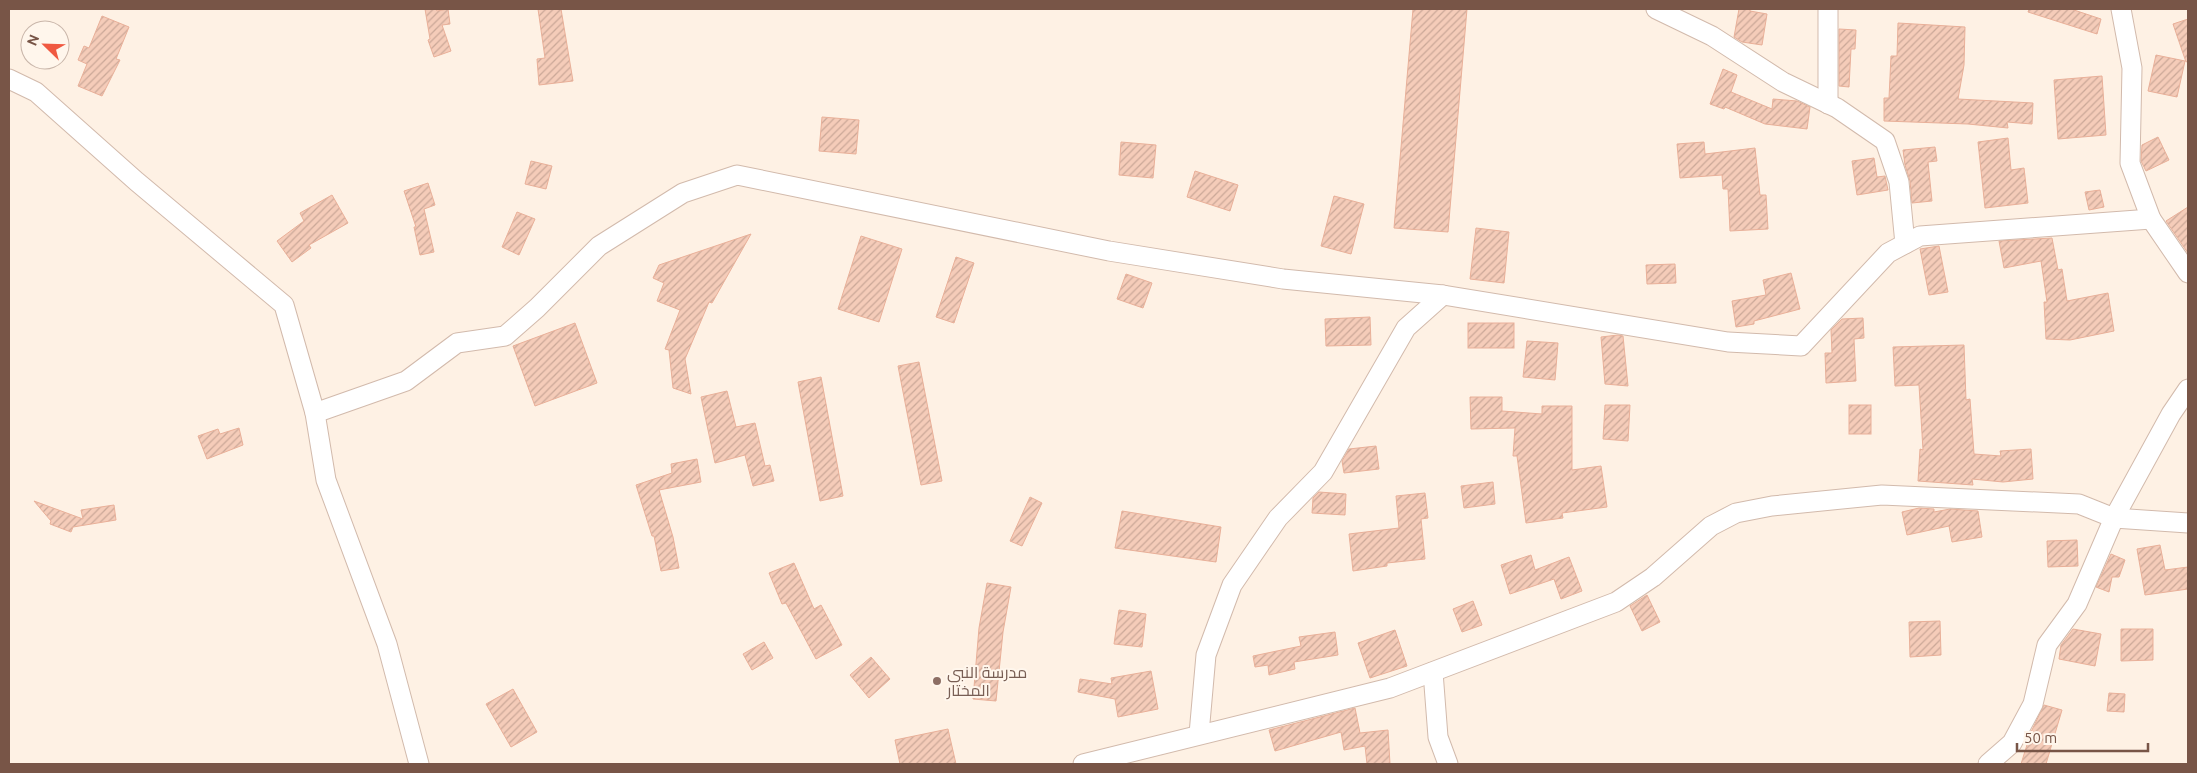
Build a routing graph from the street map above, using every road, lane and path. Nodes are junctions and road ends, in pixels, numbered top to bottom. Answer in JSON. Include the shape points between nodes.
{"nodes":[{"id":1,"x":1656,"y":9,"type":"edge"},
{"id":2,"x":1828,"y":9,"type":"edge"},
{"id":3,"x":2121,"y":9,"type":"edge"},
{"id":4,"x":9,"y":79,"type":"edge"},
{"id":5,"x":1828,"y":104,"type":"junction"},
{"id":6,"x":2151,"y":219,"type":"junction"},
{"id":7,"x":1905,"y":244,"type":"junction"},
{"id":8,"x":2188,"y":273,"type":"edge"},
{"id":9,"x":1443,"y":295,"type":"junction"},
{"id":10,"x":2188,"y":389,"type":"edge"},
{"id":11,"x":315,"y":413,"type":"junction"},
{"id":12,"x":2114,"y":518,"type":"junction"},
{"id":13,"x":2188,"y":523,"type":"edge"},
{"id":14,"x":1433,"y":672,"type":"junction"},
{"id":15,"x":1199,"y":734,"type":"junction"},
{"id":16,"x":418,"y":764,"type":"edge"},
{"id":17,"x":1083,"y":764,"type":"edge"},
{"id":18,"x":1448,"y":764,"type":"edge"},
{"id":19,"x":1988,"y":764,"type":"edge"}],
"edges":[{"from":1,"to":5,"type":"street","via":[[1712,36],[1783,82]]},
{"from":2,"to":5,"type":"street"},
{"from":3,"to":6,"type":"street","via":[[2132,68],[2130,163]]},
{"from":4,"to":11,"type":"street","via":[[36,92],[284,305]]},
{"from":5,"to":7,"type":"street","via":[[1885,141],[1899,182]]},
{"from":6,"to":7,"type":"street","via":[[1920,236]]},
{"from":6,"to":8,"type":"street"},
{"from":7,"to":9,"type":"street","via":[[1888,253],[1801,346],[1728,342]]},
{"from":9,"to":11,"type":"street","via":[[1282,280],[1109,251],[737,175],[683,193],[599,246],[505,336],[457,343],[406,381]]},
{"from":9,"to":15,"type":"street","via":[[1406,328],[1323,472],[1278,518],[1232,585],[1206,654]]},
{"from":10,"to":12,"type":"street"},
{"from":11,"to":16,"type":"street","via":[[326,480],[386,644]]},
{"from":12,"to":13,"type":"street"},
{"from":12,"to":14,"type":"street","via":[[2079,504],[1882,495],[1772,506],[1736,513],[1711,526],[1653,577],[1616,602]]},
{"from":12,"to":19,"type":"street","via":[[2078,604],[2047,645],[2032,704],[2012,743]]},
{"from":14,"to":15,"type":"street","via":[[1390,688]]},
{"from":14,"to":18,"type":"street","via":[[1438,737]]},
{"from":15,"to":17,"type":"street"}]}
